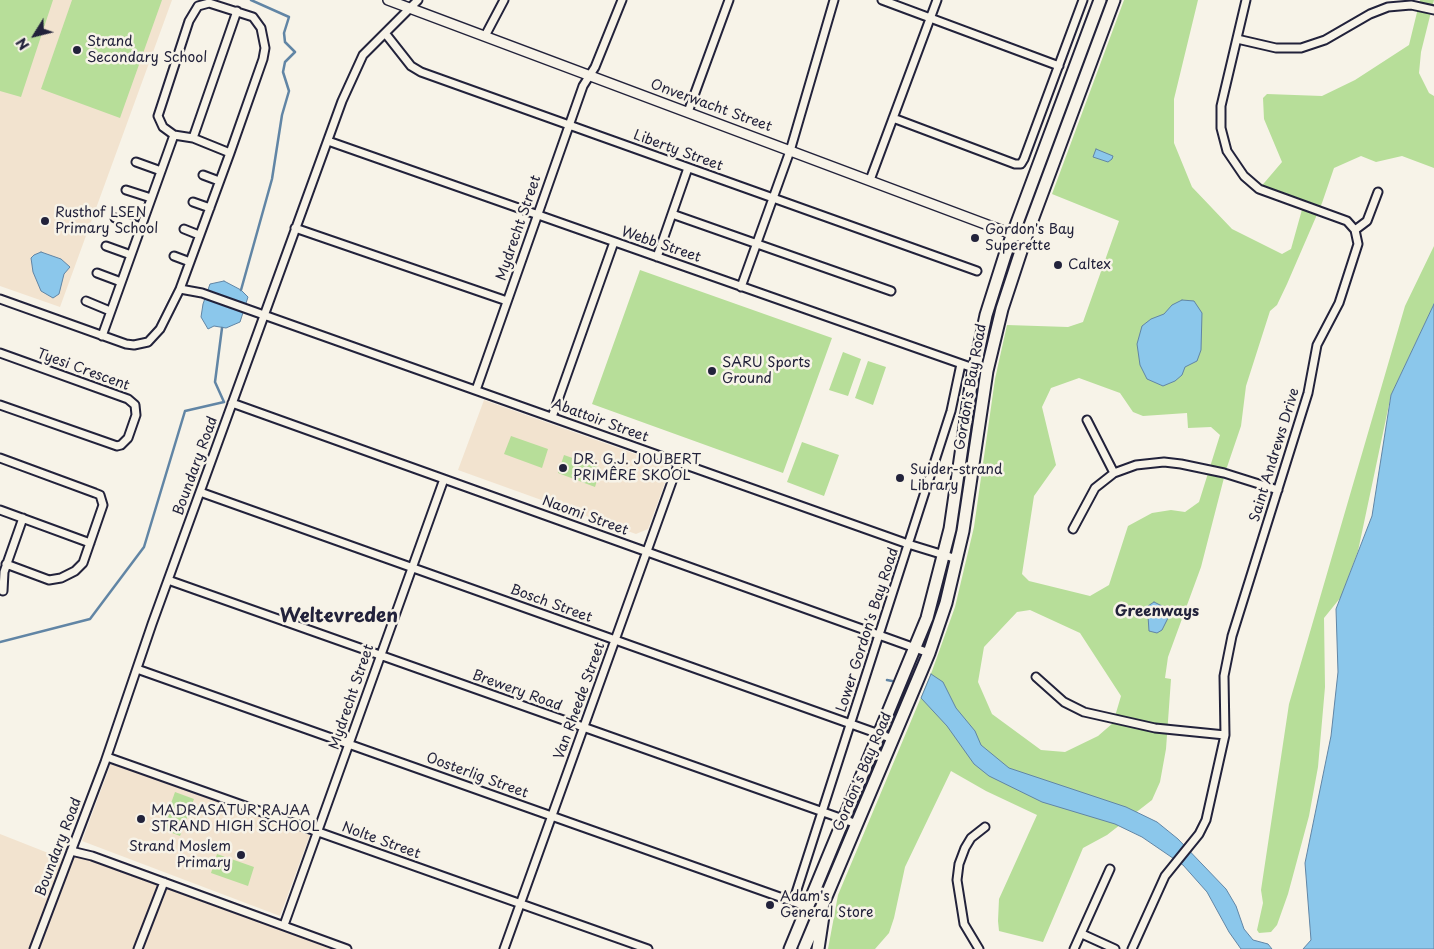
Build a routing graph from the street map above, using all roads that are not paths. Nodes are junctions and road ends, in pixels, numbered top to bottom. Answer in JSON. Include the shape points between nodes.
{"nodes":[{"id":1,"x":388,"y":0,"type":"edge"},
{"id":2,"x":418,"y":0,"type":"edge"},
{"id":3,"x":504,"y":0,"type":"edge"},
{"id":4,"x":622,"y":0,"type":"edge"},
{"id":5,"x":729,"y":0,"type":"edge"},
{"id":6,"x":834,"y":0,"type":"edge"},
{"id":7,"x":882,"y":0,"type":"edge"},
{"id":8,"x":937,"y":0,"type":"edge"},
{"id":9,"x":1083,"y":0,"type":"edge"},
{"id":10,"x":1100,"y":0,"type":"edge"},
{"id":11,"x":1114,"y":0,"type":"edge"},
{"id":12,"x":1246,"y":0,"type":"edge"},
{"id":13,"x":410,"y":8,"type":"junction"},
{"id":14,"x":1434,"y":10,"type":"edge"},
{"id":15,"x":237,"y":11,"type":"junction"},
{"id":16,"x":930,"y":18,"type":"junction"},
{"id":17,"x":385,"y":33,"type":"junction"},
{"id":18,"x":485,"y":36,"type":"junction"},
{"id":19,"x":1237,"y":39,"type":"junction"},
{"id":20,"x":1059,"y":66,"type":"junction"},
{"id":21,"x":589,"y":76,"type":"junction"},
{"id":22,"x":1062,"y":101,"type":"junction"},
{"id":23,"x":1074,"y":106,"type":"junction"},
{"id":24,"x":688,"y":112,"type":"junction"},
{"id":25,"x":893,"y":118,"type":"junction"},
{"id":26,"x":569,"y":125,"type":"junction"},
{"id":27,"x":174,"y":135,"type":"junction"},
{"id":28,"x":193,"y":138,"type":"junction"},
{"id":29,"x":328,"y":141,"type":"junction"},
{"id":30,"x":790,"y":151,"type":"junction"},
{"id":31,"x":230,"y":153,"type":"junction"},
{"id":32,"x":136,"y":162,"type":"dead end"},
{"id":33,"x":688,"y":168,"type":"junction"},
{"id":34,"x":161,"y":171,"type":"junction"},
{"id":35,"x":203,"y":175,"type":"dead end"},
{"id":36,"x":870,"y":180,"type":"junction"},
{"id":37,"x":219,"y":181,"type":"junction"},
{"id":38,"x":126,"y":190,"type":"dead end"},
{"id":39,"x":1378,"y":192,"type":"dead end"},
{"id":40,"x":151,"y":198,"type":"junction"},
{"id":41,"x":772,"y":198,"type":"junction"},
{"id":42,"x":193,"y":202,"type":"dead end"},
{"id":43,"x":210,"y":208,"type":"junction"},
{"id":44,"x":672,"y":214,"type":"junction"},
{"id":45,"x":537,"y":215,"type":"junction"},
{"id":46,"x":115,"y":218,"type":"dead end"},
{"id":47,"x":140,"y":228,"type":"junction"},
{"id":48,"x":295,"y":228,"type":"junction"},
{"id":49,"x":184,"y":229,"type":"dead end"},
{"id":50,"x":1355,"y":230,"type":"junction"},
{"id":51,"x":1012,"y":234,"type":"junction"},
{"id":52,"x":199,"y":235,"type":"junction"},
{"id":53,"x":1025,"y":239,"type":"junction"},
{"id":54,"x":614,"y":242,"type":"junction"},
{"id":55,"x":756,"y":243,"type":"junction"},
{"id":56,"x":106,"y":246,"type":"dead end"},
{"id":57,"x":131,"y":255,"type":"junction"},
{"id":58,"x":174,"y":256,"type":"dead end"},
{"id":59,"x":657,"y":257,"type":"junction"},
{"id":60,"x":190,"y":262,"type":"junction"},
{"id":61,"x":977,"y":272,"type":"dead end"},
{"id":62,"x":97,"y":274,"type":"dead end"},
{"id":63,"x":121,"y":282,"type":"junction"},
{"id":64,"x":741,"y":287,"type":"junction"},
{"id":65,"x":180,"y":289,"type":"junction"},
{"id":66,"x":891,"y":291,"type":"dead end"},
{"id":67,"x":0,"y":298,"type":"edge"},
{"id":68,"x":86,"y":301,"type":"dead end"},
{"id":69,"x":507,"y":301,"type":"junction"},
{"id":70,"x":110,"y":311,"type":"junction"},
{"id":71,"x":263,"y":314,"type":"junction"},
{"id":72,"x":102,"y":336,"type":"junction"},
{"id":73,"x":0,"y":353,"type":"edge"},
{"id":74,"x":961,"y":364,"type":"junction"},
{"id":75,"x":974,"y":368,"type":"junction"},
{"id":76,"x":987,"y":371,"type":"junction"},
{"id":77,"x":476,"y":390,"type":"junction"},
{"id":78,"x":232,"y":403,"type":"junction"},
{"id":79,"x":0,"y":405,"type":"edge"},
{"id":80,"x":552,"y":417,"type":"junction"},
{"id":81,"x":1087,"y":420,"type":"dead end"},
{"id":82,"x":0,"y":458,"type":"edge"},
{"id":83,"x":679,"y":462,"type":"junction"},
{"id":84,"x":1114,"y":473,"type":"junction"},
{"id":85,"x":444,"y":478,"type":"junction"},
{"id":86,"x":1278,"y":490,"type":"junction"},
{"id":87,"x":200,"y":492,"type":"junction"},
{"id":88,"x":0,"y":510,"type":"edge"},
{"id":89,"x":23,"y":518,"type":"junction"},
{"id":90,"x":1073,"y":529,"type":"dead end"},
{"id":91,"x":90,"y":543,"type":"junction"},
{"id":92,"x":908,"y":544,"type":"junction"},
{"id":93,"x":647,"y":551,"type":"junction"},
{"id":94,"x":944,"y":556,"type":"junction"},
{"id":95,"x":957,"y":559,"type":"junction"},
{"id":96,"x":6,"y":564,"type":"junction"},
{"id":97,"x":411,"y":567,"type":"junction"},
{"id":98,"x":168,"y":580,"type":"junction"},
{"id":99,"x":3,"y":591,"type":"dead end"},
{"id":100,"x":879,"y":634,"type":"junction"},
{"id":101,"x":615,"y":640,"type":"junction"},
{"id":102,"x":917,"y":648,"type":"junction"},
{"id":103,"x":929,"y":653,"type":"junction"},
{"id":104,"x":380,"y":655,"type":"junction"},
{"id":105,"x":137,"y":669,"type":"junction"},
{"id":106,"x":1036,"y":677,"type":"dead end"},
{"id":107,"x":851,"y":724,"type":"junction"},
{"id":108,"x":584,"y":728,"type":"junction"},
{"id":109,"x":881,"y":734,"type":"junction"},
{"id":110,"x":1225,"y":735,"type":"junction"},
{"id":111,"x":893,"y":739,"type":"junction"},
{"id":112,"x":349,"y":744,"type":"junction"},
{"id":113,"x":107,"y":757,"type":"junction"},
{"id":114,"x":822,"y":812,"type":"junction"},
{"id":115,"x":552,"y":816,"type":"junction"},
{"id":116,"x":844,"y":820,"type":"junction"},
{"id":117,"x":857,"y":824,"type":"junction"},
{"id":118,"x":985,"y":827,"type":"dead end"},
{"id":119,"x":318,"y":832,"type":"junction"},
{"id":120,"x":71,"y":851,"type":"junction"},
{"id":121,"x":1110,"y":869,"type":"dead end"},
{"id":122,"x":164,"y":882,"type":"junction"},
{"id":123,"x":793,"y":902,"type":"junction"},
{"id":124,"x":824,"y":902,"type":"junction"},
{"id":125,"x":521,"y":904,"type":"junction"},
{"id":126,"x":808,"y":907,"type":"junction"},
{"id":127,"x":284,"y":924,"type":"junction"},
{"id":128,"x":1082,"y":934,"type":"junction"},
{"id":129,"x":34,"y":949,"type":"edge"},
{"id":130,"x":138,"y":949,"type":"edge"},
{"id":131,"x":347,"y":949,"type":"edge"},
{"id":132,"x":504,"y":949,"type":"edge"},
{"id":133,"x":648,"y":949,"type":"edge"},
{"id":134,"x":790,"y":949,"type":"edge"},
{"id":135,"x":804,"y":949,"type":"edge"},
{"id":136,"x":818,"y":949,"type":"edge"},
{"id":137,"x":980,"y":949,"type":"edge"},
{"id":138,"x":1074,"y":949,"type":"edge"},
{"id":139,"x":1115,"y":949,"type":"edge"},
{"id":140,"x":1132,"y":949,"type":"edge"}],
"edges":[{"from":1,"to":13,"type":"street","name":"Onverwacht Street"},
{"from":2,"to":13,"type":"street","name":"Boundary Road"},
{"from":3,"to":18,"type":"street"},
{"from":4,"to":21,"type":"street","name":"Mydrecht Street"},
{"from":5,"to":24,"type":"street"},
{"from":6,"to":30,"type":"street"},
{"from":7,"to":16,"type":"street"},
{"from":8,"to":16,"type":"street"},
{"from":9,"to":20,"type":"street"},
{"from":10,"to":22,"type":"main road"},
{"from":11,"to":23,"type":"main road","name":"Gordon's Bay Road"},
{"from":12,"to":19,"type":"street"},
{"from":13,"to":17,"type":"street","name":"Boundary Road"},
{"from":13,"to":18,"type":"street","name":"Onverwacht Street"},
{"from":14,"to":19,"type":"street","via":[[1411,5],[1388,7],[1325,40],[1301,48],[1276,48]]},
{"from":15,"to":27,"type":"street","via":[[209,2],[193,12],[158,111],[163,127]]},
{"from":15,"to":28,"type":"street"},
{"from":15,"to":31,"type":"street","via":[[258,22],[266,48]]},
{"from":16,"to":20,"type":"street"},
{"from":16,"to":25,"type":"street"},
{"from":17,"to":26,"type":"street","name":"Liberty Street","via":[[411,66],[422,72]]},
{"from":17,"to":29,"type":"street","name":"Boundary Road","via":[[357,64]]},
{"from":18,"to":21,"type":"street","name":"Onverwacht Street"},
{"from":19,"to":50,"type":"street","via":[[1220,113],[1222,135],[1232,160],[1260,189],[1343,219]]},
{"from":20,"to":25,"type":"street","via":[[1021,164]]},
{"from":21,"to":24,"type":"street","name":"Onverwacht Street"},
{"from":21,"to":26,"type":"street","name":"Mydrecht Street"},
{"from":22,"to":23,"type":"main road"},
{"from":22,"to":51,"type":"main road"},
{"from":23,"to":53,"type":"main road","name":"Gordon's Bay Road"},
{"from":24,"to":30,"type":"street","name":"Onverwacht Street"},
{"from":25,"to":36,"type":"street"},
{"from":26,"to":33,"type":"street","name":"Liberty Street"},
{"from":26,"to":45,"type":"street","name":"Mydrecht Street"},
{"from":27,"to":28,"type":"street"},
{"from":27,"to":34,"type":"street"},
{"from":28,"to":31,"type":"street"},
{"from":29,"to":45,"type":"street","name":"Webb Street"},
{"from":29,"to":48,"type":"street","name":"Boundary Road"},
{"from":30,"to":36,"type":"street","name":"Onverwacht Street"},
{"from":30,"to":41,"type":"street"},
{"from":31,"to":37,"type":"street"},
{"from":32,"to":34,"type":"street"},
{"from":33,"to":41,"type":"street","name":"Liberty Street"},
{"from":33,"to":44,"type":"street"},
{"from":34,"to":40,"type":"street"},
{"from":35,"to":37,"type":"street"},
{"from":36,"to":51,"type":"street","name":"Onverwacht Street"},
{"from":37,"to":43,"type":"street"},
{"from":38,"to":40,"type":"street"},
{"from":39,"to":50,"type":"street","via":[[1367,221]]},
{"from":40,"to":47,"type":"street"},
{"from":41,"to":55,"type":"street"},
{"from":41,"to":61,"type":"street","name":"Liberty Street"},
{"from":42,"to":43,"type":"street"},
{"from":43,"to":52,"type":"street"},
{"from":44,"to":55,"type":"street"},
{"from":44,"to":59,"type":"street"},
{"from":45,"to":54,"type":"street","name":"Webb Street"},
{"from":45,"to":69,"type":"street","name":"Mydrecht Street"},
{"from":46,"to":47,"type":"street"},
{"from":47,"to":57,"type":"street"},
{"from":48,"to":69,"type":"street"},
{"from":48,"to":71,"type":"street","name":"Boundary Road"},
{"from":49,"to":52,"type":"street"},
{"from":50,"to":86,"type":"street","name":"Saint Andrews Drive","via":[[1357,249],[1339,303],[1317,345],[1308,393]]},
{"from":51,"to":53,"type":"street","name":"Onverwacht Street"},
{"from":51,"to":75,"type":"main road","name":"Gordon's Bay Road","via":[[991,298]]},
{"from":52,"to":60,"type":"street"},
{"from":53,"to":76,"type":"main road","name":"Gordon's Bay Road","via":[[1004,301]]},
{"from":54,"to":59,"type":"street","name":"Webb Street"},
{"from":54,"to":80,"type":"street"},
{"from":55,"to":64,"type":"street"},
{"from":55,"to":66,"type":"street"},
{"from":56,"to":57,"type":"street"},
{"from":57,"to":63,"type":"street"},
{"from":58,"to":60,"type":"street"},
{"from":59,"to":64,"type":"street","name":"Webb Street"},
{"from":60,"to":65,"type":"street"},
{"from":62,"to":63,"type":"street"},
{"from":63,"to":70,"type":"street"},
{"from":64,"to":74,"type":"street","name":"Webb Street"},
{"from":65,"to":71,"type":"street","name":"Abattoir Street"},
{"from":65,"to":72,"type":"street","via":[[160,329],[148,342],[126,344]]},
{"from":67,"to":72,"type":"street"},
{"from":68,"to":70,"type":"street"},
{"from":69,"to":77,"type":"street","name":"Mydrecht Street"},
{"from":70,"to":72,"type":"street"},
{"from":71,"to":77,"type":"street","name":"Abattoir Street"},
{"from":71,"to":78,"type":"street","name":"Boundary Road"},
{"from":73,"to":79,"type":"street","name":"Tyesi Crescent","via":[[128,399],[135,405],[136,415],[128,438],[117,446]]},
{"from":74,"to":75,"type":"street","name":"Webb Street"},
{"from":74,"to":92,"type":"street","name":"Lower Gordon's Bay Road","via":[[951,411]]},
{"from":75,"to":76,"type":"street","name":"Webb Street"},
{"from":75,"to":94,"type":"main road","name":"Gordon's Bay Road"},
{"from":76,"to":95,"type":"main road","name":"Gordon's Bay Road"},
{"from":77,"to":80,"type":"street","name":"Abattoir Street"},
{"from":78,"to":85,"type":"street","name":"Naomi Street"},
{"from":78,"to":87,"type":"street","name":"Boundary Road"},
{"from":80,"to":83,"type":"street","name":"Abattoir Street"},
{"from":81,"to":84,"type":"street"},
{"from":82,"to":91,"type":"street","via":[[100,495],[103,505]]},
{"from":83,"to":92,"type":"street","name":"Abattoir Street"},
{"from":83,"to":93,"type":"street","name":"Van Rheede Street"},
{"from":84,"to":86,"type":"street","via":[[1141,464],[1173,462],[1224,473]]},
{"from":84,"to":90,"type":"street","via":[[1091,493]]},
{"from":85,"to":93,"type":"street","name":"Naomi Street"},
{"from":85,"to":97,"type":"street","name":"Mydrecht Street"},
{"from":86,"to":110,"type":"street","name":"Saint Andrews Drive","via":[[1228,651],[1224,684]]},
{"from":87,"to":97,"type":"street","name":"Bosch Street"},
{"from":87,"to":98,"type":"street","name":"Boundary Road"},
{"from":88,"to":89,"type":"street"},
{"from":89,"to":91,"type":"street"},
{"from":89,"to":96,"type":"street"},
{"from":91,"to":96,"type":"street","via":[[80,568],[54,580]]},
{"from":92,"to":94,"type":"street","name":"Abattoir Street"},
{"from":92,"to":100,"type":"street","name":"Lower Gordon's Bay Road"},
{"from":93,"to":100,"type":"street","name":"Naomi Street"},
{"from":93,"to":101,"type":"street","name":"Van Rheede Street"},
{"from":94,"to":95,"type":"street","name":"Abattoir Street"},
{"from":94,"to":102,"type":"main road","name":"Gordon's Bay Road"},
{"from":95,"to":103,"type":"main road","name":"Gordon's Bay Road"},
{"from":96,"to":99,"type":"street"},
{"from":97,"to":101,"type":"street","name":"Bosch Street"},
{"from":97,"to":104,"type":"street","name":"Mydrecht Street"},
{"from":98,"to":104,"type":"street","name":"Brewery Road"},
{"from":98,"to":105,"type":"street","name":"Boundary Road"},
{"from":100,"to":102,"type":"street","name":"Naomi Street"},
{"from":100,"to":107,"type":"street","name":"Lower Gordon's Bay Road"},
{"from":101,"to":107,"type":"street","name":"Bosch Street"},
{"from":101,"to":108,"type":"street","name":"Van Rheede Street"},
{"from":102,"to":103,"type":"street","name":"Naomi Street"},
{"from":102,"to":109,"type":"main road","name":"Gordon's Bay Road"},
{"from":103,"to":111,"type":"main road","name":"Gordon's Bay Road"},
{"from":104,"to":108,"type":"street","name":"Brewery Road"},
{"from":104,"to":112,"type":"street","name":"Mydrecht Street"},
{"from":105,"to":112,"type":"street","name":"Oosterlig Street"},
{"from":105,"to":113,"type":"street","name":"Boundary Road"},
{"from":106,"to":110,"type":"street","via":[[1064,702],[1084,712],[1155,728]]},
{"from":107,"to":109,"type":"street","name":"Bosch Street"},
{"from":107,"to":114,"type":"street","name":"Lower Gordon's Bay Road"},
{"from":108,"to":114,"type":"street","name":"Brewery Road"},
{"from":108,"to":115,"type":"street","name":"Van Rheede Street"},
{"from":109,"to":111,"type":"street","name":"Bosch Street"},
{"from":109,"to":116,"type":"main road","name":"Gordon's Bay Road"},
{"from":110,"to":140,"type":"street","name":"Saint Andrews Drive","via":[[1206,820],[1162,881]]},
{"from":111,"to":117,"type":"main road","name":"Gordon's Bay Road"},
{"from":112,"to":115,"type":"street","name":"Oosterlig Street"},
{"from":112,"to":119,"type":"street","name":"Mydrecht Street"},
{"from":113,"to":119,"type":"street","name":"Nolte Street"},
{"from":113,"to":120,"type":"street","name":"Boundary Road"},
{"from":114,"to":116,"type":"street","name":"Brewery Road"},
{"from":114,"to":123,"type":"street","name":"Lower Gordon's Bay Road"},
{"from":115,"to":123,"type":"street","name":"Oosterlig Street"},
{"from":115,"to":125,"type":"street","name":"Van Rheede Street"},
{"from":116,"to":117,"type":"street","name":"Brewery Road"},
{"from":116,"to":126,"type":"main road","name":"Gordon's Bay Road"},
{"from":117,"to":124,"type":"main road","name":"Gordon's Bay Road"},
{"from":118,"to":137,"type":"street","via":[[971,838],[965,848],[957,880],[964,924]]},
{"from":119,"to":125,"type":"street","name":"Nolte Street"},
{"from":119,"to":127,"type":"street","name":"Mydrecht Street"},
{"from":120,"to":122,"type":"street"},
{"from":120,"to":129,"type":"street","name":"Boundary Road"},
{"from":121,"to":128,"type":"street"},
{"from":122,"to":127,"type":"street"},
{"from":122,"to":130,"type":"street"},
{"from":123,"to":126,"type":"street","name":"Oosterlig Street"},
{"from":124,"to":135,"type":"main road","name":"Gordon's Bay Road"},
{"from":124,"to":136,"type":"main road"},
{"from":125,"to":132,"type":"street","name":"Van Rheede Street"},
{"from":125,"to":133,"type":"street","name":"Nolte Street"},
{"from":126,"to":134,"type":"main road","name":"Gordon's Bay Road"},
{"from":127,"to":131,"type":"street"},
{"from":128,"to":138,"type":"street"},
{"from":128,"to":139,"type":"street"}]}
